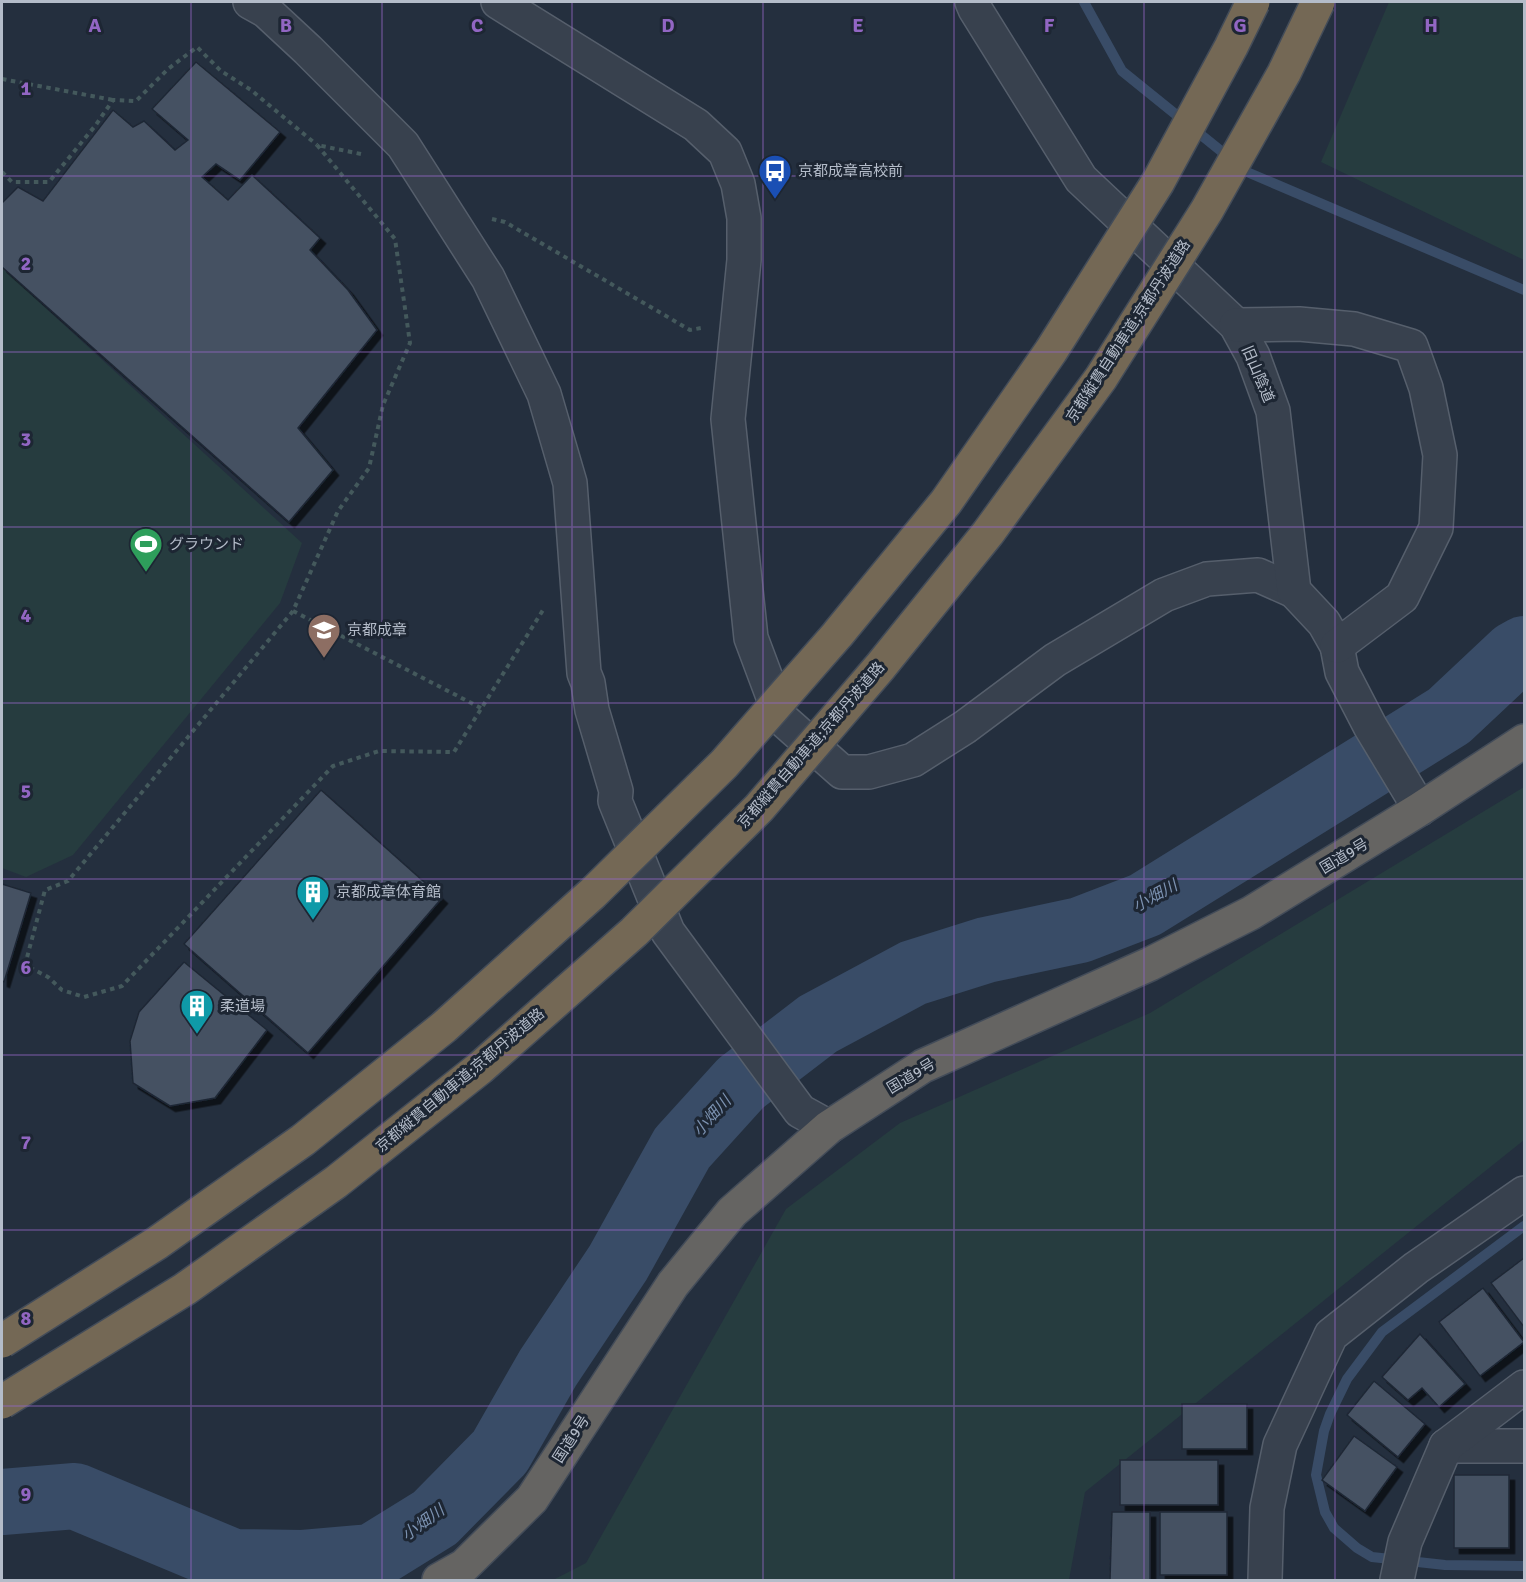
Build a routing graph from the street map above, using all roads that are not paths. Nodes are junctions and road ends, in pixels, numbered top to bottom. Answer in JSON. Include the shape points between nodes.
{"nodes":[{"id":1,"x":250,"y":2,"type":"edge"},
{"id":2,"x":498,"y":2,"type":"edge"},
{"id":3,"x":972,"y":2,"type":"edge"},
{"id":4,"x":1253,"y":2,"type":"edge"},
{"id":5,"x":1318,"y":2,"type":"edge"},
{"id":6,"x":1236,"y":325,"type":"junction"},
{"id":7,"x":1294,"y":591,"type":"junction"},
{"id":8,"x":1337,"y":646,"type":"junction"},
{"id":9,"x":1524,"y":741,"type":"edge"},
{"id":10,"x":1420,"y":809,"type":"junction"},
{"id":11,"x":829,"y":1127,"type":"junction"},
{"id":12,"x":1524,"y":1193,"type":"edge"},
{"id":13,"x":2,"y":1341,"type":"edge"},
{"id":14,"x":1524,"y":1387,"type":"edge"},
{"id":15,"x":2,"y":1402,"type":"edge"},
{"id":16,"x":1446,"y":1446,"type":"junction"},
{"id":17,"x":1524,"y":1446,"type":"edge"},
{"id":18,"x":1397,"y":1579,"type":"edge"},
{"id":19,"x":439,"y":1581,"type":"edge"},
{"id":20,"x":1265,"y":1581,"type":"edge"}],
"edges":[{"from":1,"to":11,"type":"street","via":[[266,11],[308,50],[403,145],[488,278],[544,394],[570,483],[584,673],[616,792],[615,801],[668,932],[800,1111]]},
{"from":2,"to":7,"type":"street","via":[[696,125],[725,152],[738,184],[744,218],[744,260],[728,419],[752,638],[780,718],[842,772],[870,772],[913,760],[1055,660],[1164,595],[1207,579],[1258,575]]},
{"from":3,"to":6,"type":"street","name":"旧山陰道","via":[[1081,179]]},
{"from":4,"to":13,"type":"highway","bridge":true,"via":[[1158,182],[1012,408],[946,502],[724,764],[593,893],[435,1034],[321,1126],[157,1243]]},
{"from":5,"to":15,"type":"highway","name":"京都縦貫自動車道;京都丹波道路","bridge":true,"via":[[1207,210],[1101,378],[988,533],[759,808],[634,932],[480,1068],[336,1182],[185,1289]]},
{"from":6,"to":7,"type":"street","name":"旧山陰道","via":[[1253,356],[1273,411]]},
{"from":6,"to":8,"type":"street","via":[[1299,324],[1354,329],[1411,346],[1426,388],[1440,455],[1436,528],[1402,597]]},
{"from":7,"to":8,"type":"street","via":[[1324,623]]},
{"from":8,"to":10,"type":"street","via":[[1342,672]]},
{"from":9,"to":10,"type":"highway","name":"国道9号"},
{"from":10,"to":11,"type":"highway","name":"国道9号","via":[[1251,913],[1150,964],[923,1066]]},
{"from":11,"to":19,"type":"highway","name":"国道9号","via":[[732,1212],[673,1284],[532,1499],[465,1566]]},
{"from":12,"to":20,"type":"street","via":[[1416,1268],[1331,1335],[1280,1445],[1267,1508]]},
{"from":14,"to":16,"type":"street"},
{"from":16,"to":17,"type":"street"},
{"from":16,"to":18,"type":"street","via":[[1405,1542]]}]}
